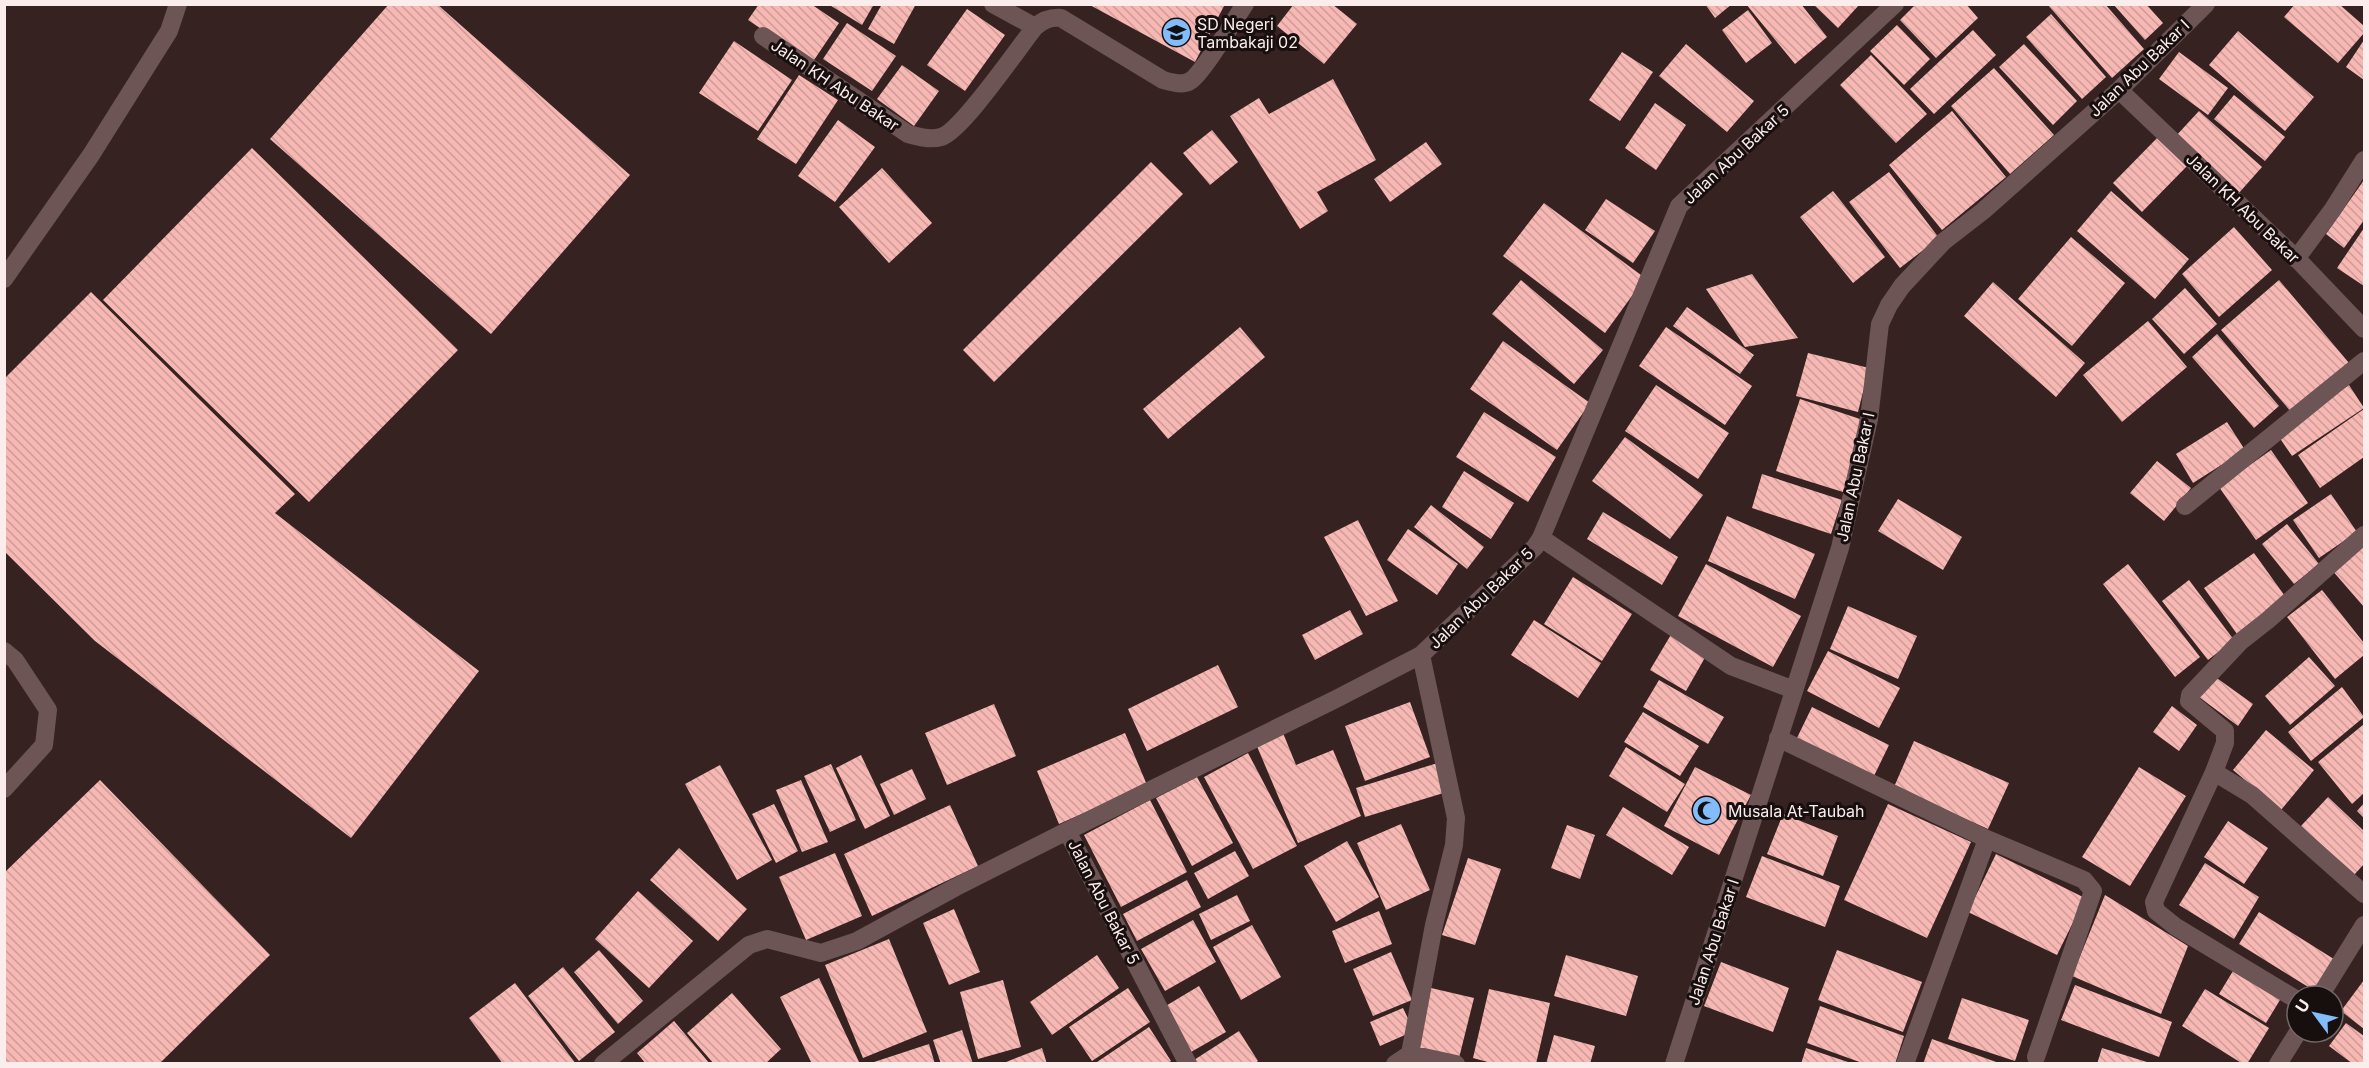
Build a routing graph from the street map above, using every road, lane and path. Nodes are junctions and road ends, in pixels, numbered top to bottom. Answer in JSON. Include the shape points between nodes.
{"nodes":[{"id":1,"x":178,"y":4,"type":"edge"},
{"id":2,"x":993,"y":4,"type":"edge"},
{"id":3,"x":1245,"y":4,"type":"edge"},
{"id":4,"x":1895,"y":4,"type":"edge"},
{"id":5,"x":2206,"y":4,"type":"edge"},
{"id":6,"x":1035,"y":27,"type":"junction"},
{"id":7,"x":763,"y":36,"type":"dead end"},
{"id":8,"x":2119,"y":90,"type":"junction"},
{"id":9,"x":2364,"y":160,"type":"edge"},
{"id":10,"x":2296,"y":259,"type":"junction"},
{"id":11,"x":4,"y":279,"type":"edge"},
{"id":12,"x":2364,"y":329,"type":"edge"},
{"id":13,"x":2364,"y":361,"type":"edge"},
{"id":14,"x":2185,"y":506,"type":"dead end"},
{"id":15,"x":2364,"y":535,"type":"edge"},
{"id":16,"x":1541,"y":538,"type":"junction"},
{"id":17,"x":4,"y":651,"type":"edge"},
{"id":18,"x":1421,"y":655,"type":"junction"},
{"id":19,"x":1794,"y":690,"type":"junction"},
{"id":20,"x":1778,"y":738,"type":"junction"},
{"id":21,"x":2214,"y":772,"type":"junction"},
{"id":22,"x":4,"y":789,"type":"edge"},
{"id":23,"x":1067,"y":831,"type":"junction"},
{"id":24,"x":1987,"y":839,"type":"junction"},
{"id":25,"x":2364,"y":894,"type":"edge"},
{"id":26,"x":2364,"y":924,"type":"edge"},
{"id":27,"x":2327,"y":984,"type":"edge"},
{"id":28,"x":2285,"y":993,"type":"edge"},
{"id":29,"x":2290,"y":1044,"type":"edge"},
{"id":30,"x":2036,"y":1057,"type":"dead end"},
{"id":31,"x":1403,"y":1059,"type":"edge"},
{"id":32,"x":1183,"y":1062,"type":"edge"},
{"id":33,"x":603,"y":1064,"type":"edge"},
{"id":34,"x":1456,"y":1064,"type":"edge"},
{"id":35,"x":1674,"y":1064,"type":"edge"},
{"id":36,"x":1905,"y":1064,"type":"edge"},
{"id":37,"x":2278,"y":1064,"type":"edge"}],
"edges":[{"from":1,"to":11,"type":"street","via":[[170,31]]},
{"from":2,"to":6,"type":"street"},
{"from":3,"to":6,"type":"street","via":[[1190,81],[1176,84],[1163,80],[1061,18],[1052,17]]},
{"from":4,"to":16,"type":"street","name":"Jalan Abu Bakar 5","via":[[1679,206]]},
{"from":5,"to":8,"type":"street","name":"Jalan Abu Bakar I"},
{"from":6,"to":7,"type":"street","name":"Jalan KH Abu Bakar","via":[[960,124],[943,137],[924,138],[908,134]]},
{"from":8,"to":10,"type":"street","name":"Jalan KH Abu Bakar"},
{"from":8,"to":19,"type":"street","name":"Jalan Abu Bakar I","via":[[1943,242],[1889,305],[1880,324],[1869,419],[1840,548]]},
{"from":9,"to":10,"type":"street"},
{"from":10,"to":12,"type":"street","name":"Jalan KH Abu Bakar"},
{"from":13,"to":14,"type":"street"},
{"from":15,"to":21,"type":"street","via":[[2240,642],[2190,695],[2193,706],[2224,730],[2225,743]]},
{"from":16,"to":18,"type":"street","name":"Jalan Abu Bakar 5"},
{"from":16,"to":19,"type":"street","via":[[1731,666]]},
{"from":17,"to":22,"type":"street","via":[[15,660],[48,710],[44,745]]},
{"from":18,"to":23,"type":"street","name":"Jalan Abu Bakar 5"},
{"from":18,"to":31,"type":"street","via":[[1456,818],[1454,845]]},
{"from":19,"to":20,"type":"street","name":"Jalan Abu Bakar I"},
{"from":20,"to":24,"type":"street"},
{"from":20,"to":35,"type":"street","name":"Jalan Abu Bakar I"},
{"from":21,"to":25,"type":"street","via":[[2252,795]]},
{"from":21,"to":28,"type":"street","via":[[2154,902],[2156,911]]},
{"from":23,"to":32,"type":"street","name":"Jalan Abu Bakar 5"},
{"from":23,"to":33,"type":"street","via":[[856,941],[821,953],[768,939],[749,945]]},
{"from":24,"to":30,"type":"street","via":[[2084,880],[2093,891]]},
{"from":24,"to":36,"type":"street"},
{"from":26,"to":27,"type":"street"},
{"from":29,"to":37,"type":"street"},
{"from":31,"to":34,"type":"street"}]}
